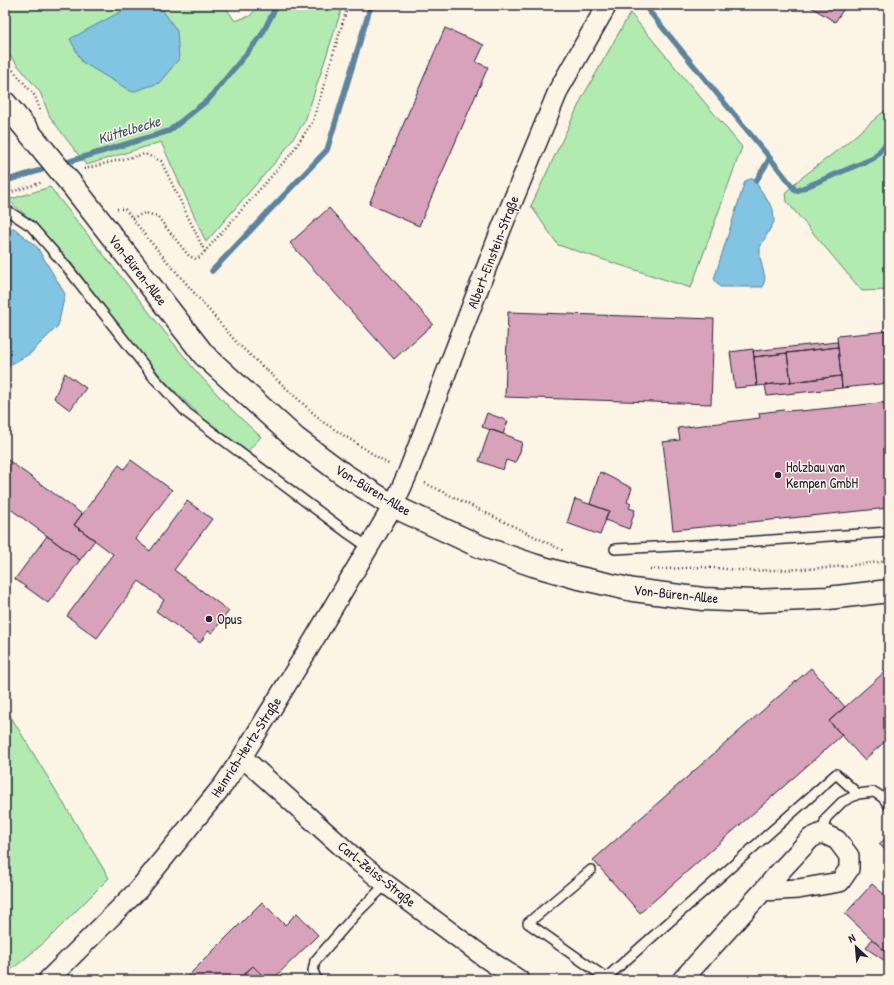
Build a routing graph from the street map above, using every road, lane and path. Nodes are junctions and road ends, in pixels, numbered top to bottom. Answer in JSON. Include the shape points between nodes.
{"nodes":[{"id":1,"x":348,"y":5,"type":"edge"},
{"id":2,"x":607,"y":5,"type":"edge"},
{"id":3,"x":5,"y":62,"type":"edge"},
{"id":4,"x":5,"y":103,"type":"edge"},
{"id":5,"x":42,"y":119,"type":"dead end"},
{"id":6,"x":78,"y":177,"type":"junction"},
{"id":7,"x":48,"y":180,"type":"dead end"},
{"id":8,"x":5,"y":194,"type":"edge"},
{"id":9,"x":113,"y":208,"type":"dead end"},
{"id":10,"x":5,"y":209,"type":"edge"},
{"id":11,"x":132,"y":218,"type":"junction"},
{"id":12,"x":205,"y":252,"type":"junction"},
{"id":13,"x":407,"y":475,"type":"junction"},
{"id":14,"x":393,"y":506,"type":"junction"},
{"id":15,"x":889,"y":532,"type":"edge"},
{"id":16,"x":368,"y":547,"type":"junction"},
{"id":17,"x":615,"y":549,"type":"dead end"},
{"id":18,"x":889,"y":592,"type":"edge"},
{"id":19,"x":242,"y":757,"type":"junction"},
{"id":20,"x":858,"y":794,"type":"junction"},
{"id":21,"x":889,"y":805,"type":"edge"},
{"id":22,"x":822,"y":833,"type":"junction"},
{"id":23,"x":591,"y":870,"type":"dead end"},
{"id":24,"x":386,"y":884,"type":"junction"},
{"id":25,"x":763,"y":891,"type":"junction"},
{"id":26,"x":48,"y":980,"type":"edge"},
{"id":27,"x":317,"y":980,"type":"edge"},
{"id":28,"x":519,"y":980,"type":"edge"},
{"id":29,"x":682,"y":980,"type":"edge"}],
"edges":[{"from":1,"to":12,"type":"path","via":[[313,122],[291,154]]},
{"from":2,"to":13,"type":"street","name":"Albert-Einstein-Straße","via":[[559,89],[502,227]]},
{"from":3,"to":5,"type":"path","via":[[35,96]]},
{"from":4,"to":6,"type":"street","name":"Von-Büren-Allee","bridge":true,"via":[[45,152]]},
{"from":6,"to":12,"type":"path","via":[[127,158],[145,154],[161,161]]},
{"from":6,"to":14,"type":"street","name":"Von-Büren-Allee","via":[[204,355],[295,438],[343,474]]},
{"from":7,"to":8,"type":"path"},
{"from":9,"to":11,"type":"path","via":[[125,209]]},
{"from":10,"to":16,"type":"lane","via":[[31,226],[155,379],[187,413]]},
{"from":11,"to":12,"type":"path","via":[[145,213],[157,216],[189,256],[196,259]]},
{"from":11,"to":13,"type":"path","via":[[237,343],[323,422]]},
{"from":13,"to":14,"type":"street","name":"Albert-Einstein-Straße"},
{"from":14,"to":16,"type":"street","name":"Heinrich-Hertz-Straße"},
{"from":14,"to":18,"type":"street","name":"Von-Büren-Allee","via":[[481,547],[525,563],[633,590],[703,599],[754,601]]},
{"from":15,"to":17,"type":"lane"},
{"from":16,"to":19,"type":"street","name":"Heinrich-Hertz-Straße"},
{"from":19,"to":24,"type":"street","name":"Carl-Zeiss-Straße"},
{"from":19,"to":26,"type":"street","name":"Heinrich-Hertz-Straße","via":[[224,784],[138,890]]},
{"from":20,"to":21,"type":"lane","via":[[874,792]]},
{"from":20,"to":22,"type":"lane","via":[[842,802],[826,818]]},
{"from":20,"to":23,"type":"lane","via":[[836,774],[606,978],[528,923]]},
{"from":22,"to":25,"type":"street","via":[[811,838]]},
{"from":22,"to":25,"type":"street","via":[[837,840],[849,856],[849,869],[840,882],[798,889]]},
{"from":24,"to":27,"type":"lane","via":[[315,961],[313,971]]},
{"from":24,"to":28,"type":"street","name":"Carl-Zeiss-Straße","via":[[484,958]]},
{"from":25,"to":29,"type":"street"}]}
